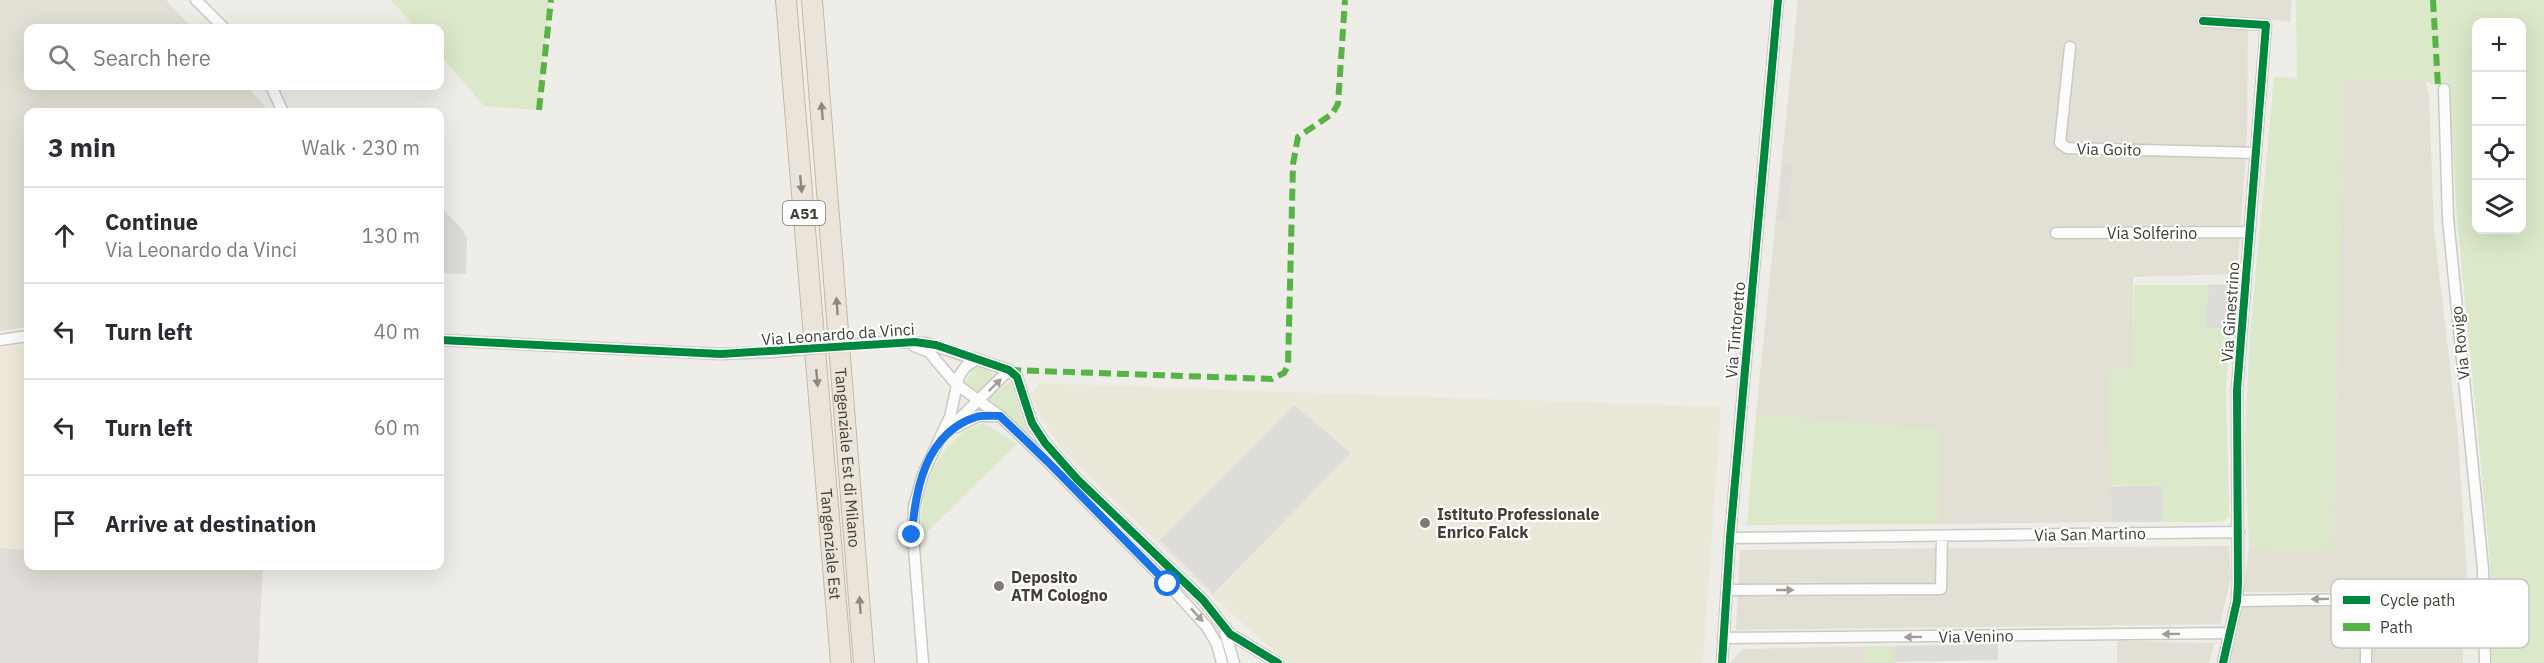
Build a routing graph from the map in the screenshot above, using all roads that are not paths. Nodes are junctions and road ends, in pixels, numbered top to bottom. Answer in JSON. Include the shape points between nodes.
{"nodes":[{"id":1,"x":196,"y":0,"type":"edge"},
{"id":2,"x":786,"y":0,"type":"edge"},
{"id":3,"x":812,"y":0,"type":"edge"},
{"id":4,"x":1778,"y":0,"type":"edge"},
{"id":5,"x":2204,"y":21,"type":"dead end"},
{"id":6,"x":220,"y":24,"type":"edge"},
{"id":7,"x":2070,"y":47,"type":"dead end"},
{"id":8,"x":2444,"y":89,"type":"dead end"},
{"id":9,"x":273,"y":90,"type":"edge"},
{"id":10,"x":281,"y":108,"type":"edge"},
{"id":11,"x":2256,"y":153,"type":"junction"},
{"id":12,"x":2249,"y":232,"type":"junction"},
{"id":13,"x":2056,"y":233,"type":"dead end"},
{"id":14,"x":24,"y":337,"type":"edge"},
{"id":15,"x":0,"y":340,"type":"edge"},
{"id":16,"x":444,"y":340,"type":"edge"},
{"id":17,"x":903,"y":342,"type":"junction"},
{"id":18,"x":978,"y":359,"type":"junction"},
{"id":19,"x":1009,"y":370,"type":"junction"},
{"id":20,"x":956,"y":384,"type":"junction"},
{"id":21,"x":978,"y":400,"type":"junction"},
{"id":22,"x":1000,"y":416,"type":"junction"},
{"id":23,"x":821,"y":427,"type":"junction"},
{"id":24,"x":942,"y":436,"type":"junction"},
{"id":25,"x":2239,"y":532,"type":"junction"},
{"id":26,"x":1942,"y":536,"type":"junction"},
{"id":27,"x":1730,"y":538,"type":"junction"},
{"id":28,"x":2483,"y":579,"type":"edge"},
{"id":29,"x":1726,"y":590,"type":"junction"},
{"id":30,"x":2331,"y":599,"type":"edge"},
{"id":31,"x":2237,"y":600,"type":"junction"},
{"id":32,"x":1224,"y":628,"type":"junction"},
{"id":33,"x":2229,"y":633,"type":"junction"},
{"id":34,"x":1723,"y":638,"type":"junction"},
{"id":35,"x":921,"y":641,"type":"junction"},
{"id":36,"x":2485,"y":648,"type":"edge"},
{"id":37,"x":1257,"y":649,"type":"junction"},
{"id":38,"x":1230,"y":662,"type":"edge"},
{"id":39,"x":830,"y":663,"type":"edge"},
{"id":40,"x":841,"y":663,"type":"edge"},
{"id":41,"x":864,"y":663,"type":"edge"},
{"id":42,"x":923,"y":663,"type":"edge"},
{"id":43,"x":929,"y":663,"type":"edge"},
{"id":44,"x":1278,"y":663,"type":"edge"},
{"id":45,"x":1722,"y":663,"type":"edge"},
{"id":46,"x":2223,"y":663,"type":"edge"},
{"id":47,"x":2485,"y":663,"type":"edge"}],
"edges":[{"from":1,"to":6,"type":"street"},
{"from":2,"to":23,"type":"highway","name":"Tangenziale Est di Milano","number":"A51","one_way":true},
{"from":41,"to":3,"type":"highway","name":"Tangenziale Est di Milano","number":"A51","one_way":true},
{"from":4,"to":27,"type":"street","name":"Via Tintoretto"},
{"from":5,"to":11,"type":"street","name":"Via Ginestrino","via":[[2266,25]]},
{"from":7,"to":11,"type":"street","name":"Via Goito","via":[[2060,142],[2067,148]]},
{"from":8,"to":28,"type":"street","name":"Via Rovigo","via":[[2448,219]]},
{"from":9,"to":10,"type":"street"},
{"from":11,"to":12,"type":"street","name":"Via Ginestrino"},
{"from":12,"to":13,"type":"street","name":"Via Solferino"},
{"from":12,"to":25,"type":"street","name":"Via Ginestrino","via":[[2237,390]]},
{"from":14,"to":15,"type":"street"},
{"from":16,"to":17,"type":"street","name":"Via Leonardo da Vinci","bridge":true,"via":[[721,354]]},
{"from":17,"to":18,"type":"street","name":"Via Leonardo da Vinci","via":[[926,343]]},
{"from":17,"to":20,"type":"street","name":"Via Leonardo da Vinci","via":[[929,352]]},
{"from":18,"to":19,"type":"street","name":"Via Leonardo da Vinci"},
{"from":18,"to":20,"type":"street","via":[[966,366]]},
{"from":21,"to":19,"type":"street","one_way":true},
{"from":19,"to":32,"type":"street","via":[[1017,378],[1032,423],[1045,443],[1203,600]]},
{"from":20,"to":21,"type":"street","name":"Via Leonardo da Vinci"},
{"from":20,"to":24,"type":"street"},
{"from":21,"to":22,"type":"street","name":"Via Leonardo da Vinci"},
{"from":21,"to":24,"type":"street"},
{"from":22,"to":24,"type":"street","via":[[978,416]]},
{"from":22,"to":38,"type":"street","name":"Via Leonardo da Vinci","one_way":true,"via":[[1203,621]]},
{"from":23,"to":39,"type":"highway"},
{"from":23,"to":40,"type":"highway","name":"Tangenziale Est","number":"A51"},
{"from":24,"to":35,"type":"street","via":[[922,474],[914,506],[912,535]]},
{"from":25,"to":26,"type":"street","name":"Via San Martino"},
{"from":25,"to":31,"type":"street","name":"Via Ginestrino"},
{"from":26,"to":27,"type":"street","name":"Via San Martino"},
{"from":29,"to":26,"type":"street","one_way":true,"via":[[1941,588]]},
{"from":27,"to":29,"type":"street","name":"Via Tintoretto"},
{"from":29,"to":34,"type":"street","name":"Via Tintoretto"},
{"from":30,"to":31,"type":"street","one_way":true},
{"from":31,"to":33,"type":"street","name":"Via Ginestrino"},
{"from":32,"to":37,"type":"street"},
{"from":32,"to":38,"type":"street"},
{"from":33,"to":34,"type":"street","name":"Via Venino","one_way":true},
{"from":33,"to":46,"type":"street","name":"Via Ginestrino"},
{"from":34,"to":45,"type":"street","name":"Via Tintoretto"},
{"from":35,"to":42,"type":"street"},
{"from":35,"to":43,"type":"street"},
{"from":36,"to":47,"type":"street","name":"Via Rovigo"},
{"from":37,"to":38,"type":"street","via":[[1244,650]]},
{"from":37,"to":44,"type":"street"}]}
